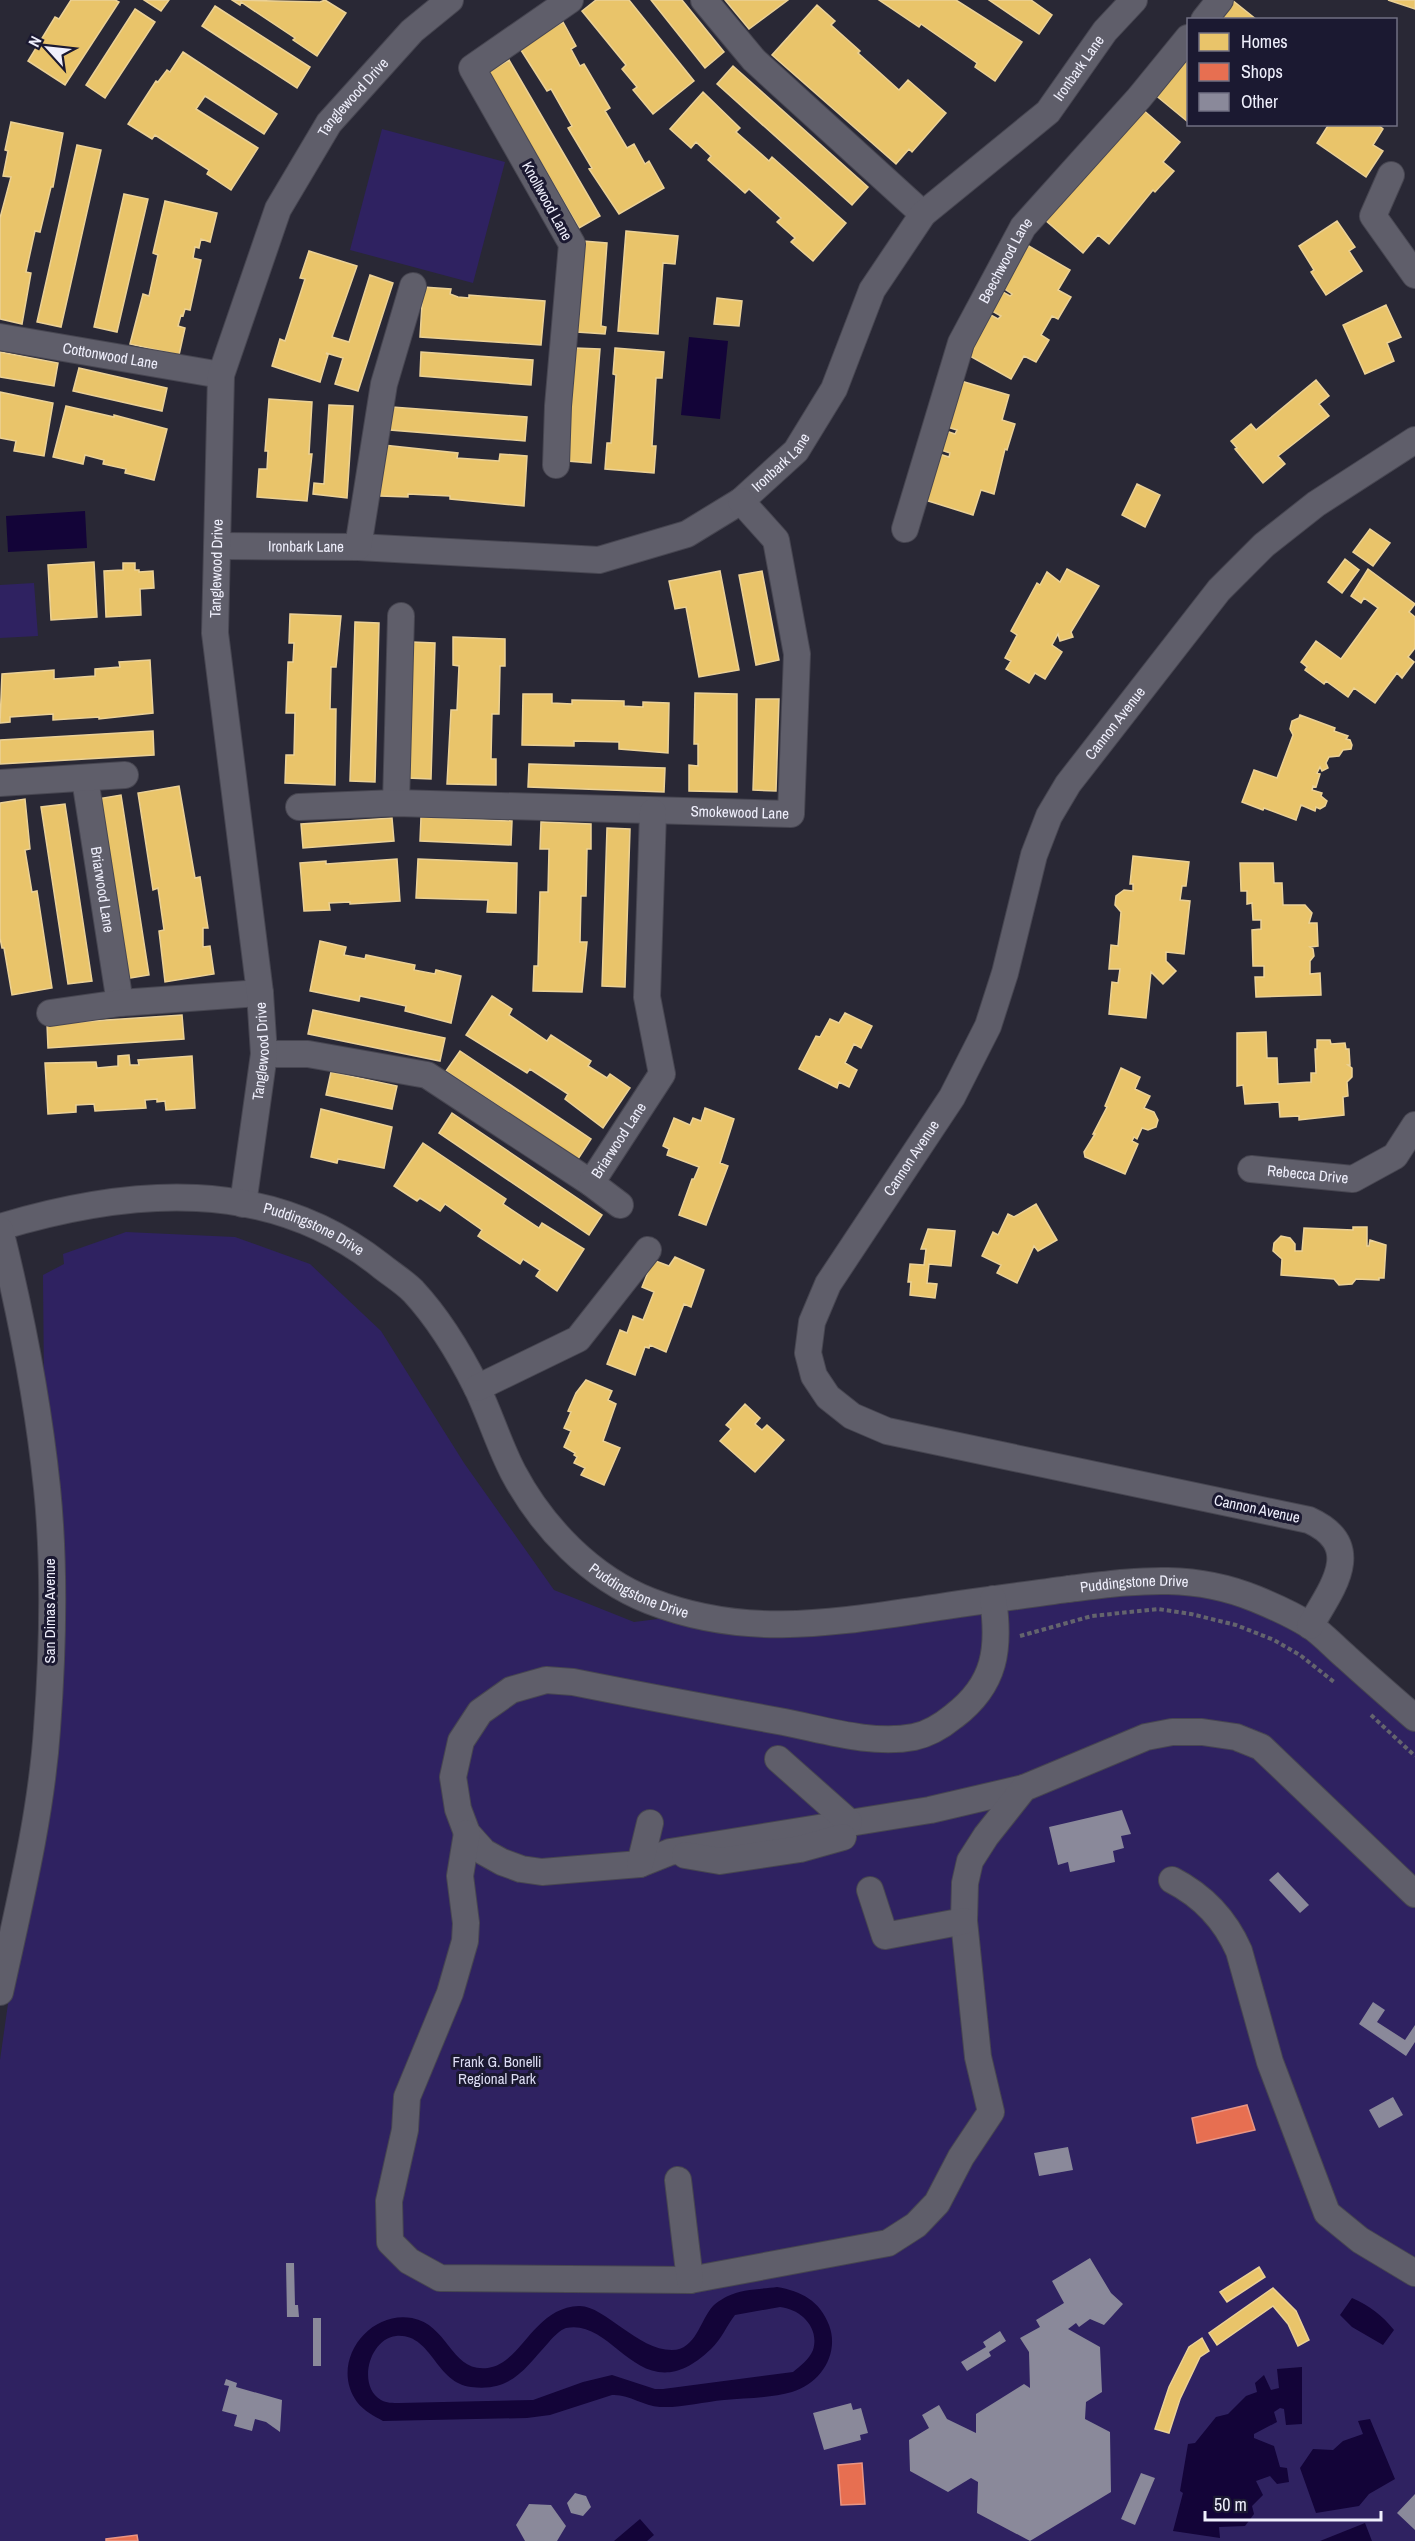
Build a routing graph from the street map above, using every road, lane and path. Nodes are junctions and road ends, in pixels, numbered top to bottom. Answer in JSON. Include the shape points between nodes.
{"nodes":[{"id":1,"x":450,"y":0,"type":"edge"},
{"id":2,"x":570,"y":0,"type":"edge"},
{"id":3,"x":704,"y":0,"type":"edge"},
{"id":4,"x":1134,"y":0,"type":"edge"},
{"id":5,"x":1220,"y":0,"type":"edge"},
{"id":6,"x":1206,"y":18,"type":"edge"},
{"id":7,"x":1187,"y":39,"type":"edge"},
{"id":8,"x":1391,"y":175,"type":"dead end"},
{"id":9,"x":923,"y":214,"type":"junction"},
{"id":10,"x":1415,"y":275,"type":"edge"},
{"id":11,"x":413,"y":286,"type":"dead end"},
{"id":12,"x":0,"y":337,"type":"edge"},
{"id":13,"x":221,"y":375,"type":"junction"},
{"id":14,"x":1415,"y":440,"type":"edge"},
{"id":15,"x":556,"y":465,"type":"dead end"},
{"id":16,"x":741,"y":501,"type":"junction"},
{"id":17,"x":905,"y":529,"type":"dead end"},
{"id":18,"x":219,"y":546,"type":"junction"},
{"id":19,"x":358,"y":547,"type":"junction"},
{"id":20,"x":400,"y":616,"type":"dead end"},
{"id":21,"x":125,"y":775,"type":"dead end"},
{"id":22,"x":85,"y":779,"type":"junction"},
{"id":23,"x":0,"y":783,"type":"edge"},
{"id":24,"x":396,"y":803,"type":"junction"},
{"id":25,"x":299,"y":807,"type":"dead end"},
{"id":26,"x":653,"y":812,"type":"junction"},
{"id":27,"x":260,"y":993,"type":"junction"},
{"id":28,"x":120,"y":1003,"type":"junction"},
{"id":29,"x":50,"y":1013,"type":"dead end"},
{"id":30,"x":264,"y":1054,"type":"junction"},
{"id":31,"x":1415,"y":1125,"type":"edge"},
{"id":32,"x":1251,"y":1168,"type":"dead end"},
{"id":33,"x":591,"y":1183,"type":"junction"},
{"id":34,"x":243,"y":1204,"type":"junction"},
{"id":35,"x":620,"y":1205,"type":"dead end"},
{"id":36,"x":0,"y":1228,"type":"edge"},
{"id":37,"x":648,"y":1250,"type":"dead end"},
{"id":38,"x":477,"y":1388,"type":"junction"},
{"id":39,"x":993,"y":1599,"type":"junction"},
{"id":40,"x":1310,"y":1626,"type":"junction"},
{"id":41,"x":997,"y":1644,"type":"junction"},
{"id":42,"x":1342,"y":1689,"type":"dead end"},
{"id":43,"x":1367,"y":1711,"type":"dead end"},
{"id":44,"x":1415,"y":1718,"type":"edge"},
{"id":45,"x":1415,"y":1756,"type":"edge"},
{"id":46,"x":778,"y":1760,"type":"dead end"},
{"id":47,"x":1024,"y":1788,"type":"junction"},
{"id":48,"x":930,"y":1810,"type":"junction"},
{"id":49,"x":650,"y":1822,"type":"dead end"},
{"id":50,"x":849,"y":1822,"type":"junction"},
{"id":51,"x":467,"y":1833,"type":"junction"},
{"id":52,"x":670,"y":1851,"type":"junction"},
{"id":53,"x":640,"y":1864,"type":"junction"},
{"id":54,"x":1172,"y":1880,"type":"dead end"},
{"id":55,"x":870,"y":1890,"type":"dead end"},
{"id":56,"x":1415,"y":1894,"type":"edge"},
{"id":57,"x":964,"y":1921,"type":"junction"},
{"id":58,"x":0,"y":1992,"type":"edge"},
{"id":59,"x":678,"y":2180,"type":"dead end"},
{"id":60,"x":1415,"y":2273,"type":"edge"},
{"id":61,"x":690,"y":2280,"type":"junction"}],
"edges":[{"from":1,"to":13,"type":"street","name":"Tanglewood Drive","via":[[412,31],[329,123],[278,209]]},
{"from":2,"to":15,"type":"street","name":"Knollwood Lane","via":[[472,68],[572,243]]},
{"from":3,"to":9,"type":"street","via":[[754,60]]},
{"from":4,"to":9,"type":"street","name":"Ironbark Lane","via":[[1105,31],[1048,112]]},
{"from":5,"to":6,"type":"street"},
{"from":7,"to":17,"type":"street","name":"Beechwood Lane","via":[[1023,227],[961,343]]},
{"from":8,"to":10,"type":"street","via":[[1373,216]]},
{"from":9,"to":16,"type":"street","name":"Ironbark Lane","via":[[872,290],[834,388],[796,451]]},
{"from":11,"to":19,"type":"street","via":[[384,384]]},
{"from":12,"to":13,"type":"street","name":"Cottonwood Lane"},
{"from":13,"to":18,"type":"street","name":"Tanglewood Drive"},
{"from":14,"to":40,"type":"street","name":"Cannon Avenue","via":[[1316,504],[1264,545],[1218,591],[1068,784],[1049,816],[1034,855],[988,1026],[952,1097],[828,1284],[812,1322],[808,1353],[814,1376],[828,1397],[852,1416],[887,1431],[1323,1526],[1335,1538],[1341,1556],[1340,1573]]},
{"from":16,"to":19,"type":"street","name":"Ironbark Lane","via":[[687,534],[599,560]]},
{"from":16,"to":26,"type":"street","name":"Smokewood Lane","via":[[776,540],[797,654],[791,814]]},
{"from":18,"to":19,"type":"street","name":"Ironbark Lane"},
{"from":18,"to":27,"type":"street","name":"Tanglewood Drive","via":[[215,633]]},
{"from":20,"to":24,"type":"street"},
{"from":21,"to":22,"type":"street"},
{"from":22,"to":23,"type":"street"},
{"from":22,"to":28,"type":"street","name":"Briarwood Lane"},
{"from":24,"to":25,"type":"street","name":"Smokewood Lane"},
{"from":24,"to":26,"type":"street","name":"Smokewood Lane"},
{"from":26,"to":33,"type":"street","name":"Briarwood Lane","via":[[647,997],[662,1074]]},
{"from":27,"to":28,"type":"street"},
{"from":27,"to":30,"type":"street","name":"Tanglewood Drive"},
{"from":28,"to":29,"type":"street"},
{"from":30,"to":33,"type":"street","name":"Briarwood Lane","via":[[308,1054],[427,1076]]},
{"from":30,"to":34,"type":"street","name":"Tanglewood Drive"},
{"from":31,"to":32,"type":"street","name":"Rebecca Drive","via":[[1395,1156],[1353,1179]]},
{"from":33,"to":35,"type":"street"},
{"from":34,"to":36,"type":"street","name":"Puddingstone Drive","via":[[195,1197],[147,1198],[49,1212]]},
{"from":34,"to":38,"type":"street","name":"Puddingstone Drive","via":[[275,1209],[315,1223],[366,1254],[411,1290],[447,1336]]},
{"from":36,"to":58,"type":"street","name":"San Dimas Avenue","via":[[17,1299],[47,1489],[51,1653],[39,1800]]},
{"from":37,"to":38,"type":"street","via":[[578,1339]]},
{"from":38,"to":39,"type":"street","name":"Puddingstone Drive","via":[[513,1472],[536,1509],[576,1554],[645,1599],[689,1615],[759,1626],[834,1622]]},
{"from":39,"to":40,"type":"street","name":"Puddingstone Drive","via":[[1149,1579],[1206,1583],[1256,1599]]},
{"from":39,"to":41,"type":"street"},
{"from":40,"to":44,"type":"street","name":"Puddingstone Drive"},
{"from":41,"to":42,"type":"path","via":[[1092,1616],[1158,1609],[1236,1625],[1274,1640],[1300,1655]]},
{"from":41,"to":51,"type":"street","via":[[992,1670],[966,1708],[942,1726],[916,1737],[864,1738],[573,1682],[546,1680],[511,1690],[480,1712],[462,1741],[453,1776],[458,1809]]},
{"from":43,"to":45,"type":"path"},
{"from":46,"to":50,"type":"street"},
{"from":47,"to":48,"type":"street"},
{"from":47,"to":56,"type":"street","via":[[1146,1737],[1202,1732],[1236,1737],[1262,1746]]},
{"from":47,"to":57,"type":"street","via":[[970,1861]]},
{"from":48,"to":50,"type":"street"},
{"from":48,"to":52,"type":"street","via":[[788,1851],[720,1861]]},
{"from":49,"to":53,"type":"street"},
{"from":50,"to":52,"type":"street"},
{"from":51,"to":53,"type":"street","via":[[484,1852],[521,1869],[542,1872]]},
{"from":51,"to":61,"type":"street","via":[[460,1876],[465,1941],[450,1993],[407,2097],[405,2130],[389,2201],[390,2242],[409,2261],[440,2278]]},
{"from":52,"to":53,"type":"street"},
{"from":54,"to":60,"type":"street","via":[[1207,1903],[1239,1951],[1270,2062],[1327,2213],[1360,2240]]},
{"from":55,"to":57,"type":"street","via":[[885,1936]]},
{"from":57,"to":61,"type":"street","via":[[978,2057],[991,2112],[937,2202],[916,2225],[888,2243]]},
{"from":59,"to":61,"type":"street"}]}
